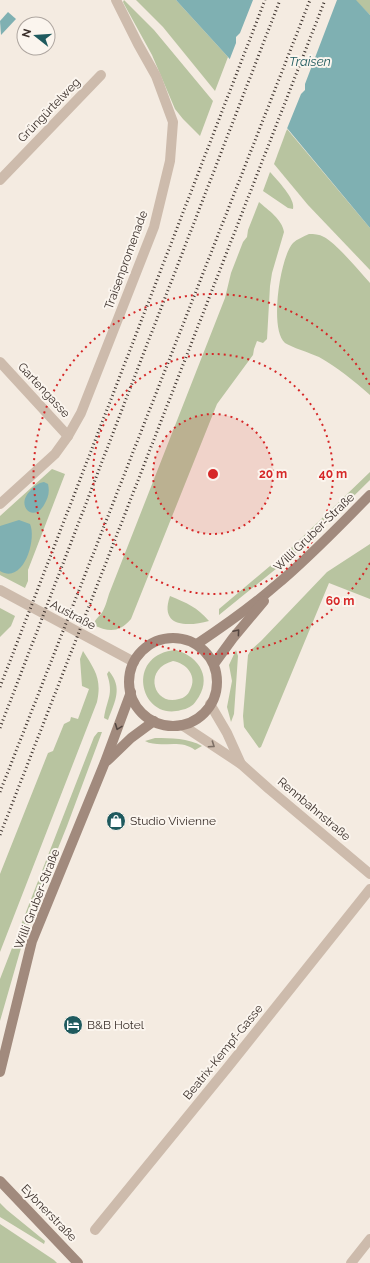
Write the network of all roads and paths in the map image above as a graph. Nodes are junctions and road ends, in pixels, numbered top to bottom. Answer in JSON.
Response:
{"nodes":[{"id":1,"x":116,"y":0,"type":"edge"},
{"id":2,"x":101,"y":75,"type":"dead end"},
{"id":3,"x":0,"y":180,"type":"edge"},
{"id":4,"x":0,"y":362,"type":"edge"},
{"id":5,"x":68,"y":436,"type":"junction"},
{"id":6,"x":370,"y":495,"type":"edge"},
{"id":7,"x":0,"y":504,"type":"edge"},
{"id":8,"x":275,"y":587,"type":"junction"},
{"id":9,"x":0,"y":590,"type":"edge"},
{"id":10,"x":197,"y":644,"type":"junction"},
{"id":11,"x":134,"y":662,"type":"junction"},
{"id":12,"x":214,"y":664,"type":"junction"},
{"id":13,"x":132,"y":692,"type":"junction"},
{"id":14,"x":210,"y":704,"type":"junction"},
{"id":15,"x":154,"y":721,"type":"junction"},
{"id":16,"x":182,"y":725,"type":"junction"},
{"id":17,"x":105,"y":762,"type":"junction"},
{"id":18,"x":241,"y":764,"type":"junction"},
{"id":19,"x":370,"y":874,"type":"edge"},
{"id":20,"x":370,"y":890,"type":"edge"},
{"id":21,"x":0,"y":1072,"type":"edge"},
{"id":22,"x":0,"y":1181,"type":"edge"},
{"id":23,"x":94,"y":1230,"type":"dead end"},
{"id":24,"x":370,"y":1239,"type":"edge"},
{"id":25,"x":78,"y":1263,"type":"edge"},
{"id":26,"x":351,"y":1263,"type":"edge"}],
"edges":[{"from":1,"to":5,"type":"street","name":"Traisenpromenade"},
{"from":2,"to":3,"type":"street","name":"Grüngürtelweg"},
{"from":4,"to":5,"type":"street","name":"Gartengasse"},
{"from":5,"to":7,"type":"street","name":"Traisenpromenade"},
{"from":6,"to":8,"type":"street","name":"Willi Gruber-Straße"},
{"from":8,"to":10,"type":"street","name":"Willi Gruber-Straße"},
{"from":12,"to":8,"type":"street","name":"Willi Gruber-Straße","one_way":true},
{"from":9,"to":11,"type":"street","name":"Austraße"},
{"from":10,"to":11,"type":"street"},
{"from":10,"to":12,"type":"street"},
{"from":11,"to":13,"type":"street"},
{"from":12,"to":14,"type":"street"},
{"from":13,"to":15,"type":"street"},
{"from":13,"to":17,"type":"street","name":"Willi Gruber-Straße","one_way":true},
{"from":14,"to":16,"type":"street"},
{"from":14,"to":18,"type":"street","name":"Rennbahnstraße"},
{"from":15,"to":16,"type":"street"},
{"from":15,"to":17,"type":"street","name":"Willi Gruber-Straße"},
{"from":16,"to":18,"type":"street","name":"Rennbahnstraße","one_way":true},
{"from":17,"to":21,"type":"street","name":"Willi Gruber-Straße"},
{"from":18,"to":19,"type":"street","name":"Rennbahnstraße"},
{"from":20,"to":23,"type":"street","name":"Beatrix-Kempf-Gasse"},
{"from":22,"to":25,"type":"street","name":"Eybnerstraße"},
{"from":24,"to":26,"type":"street"}]}
